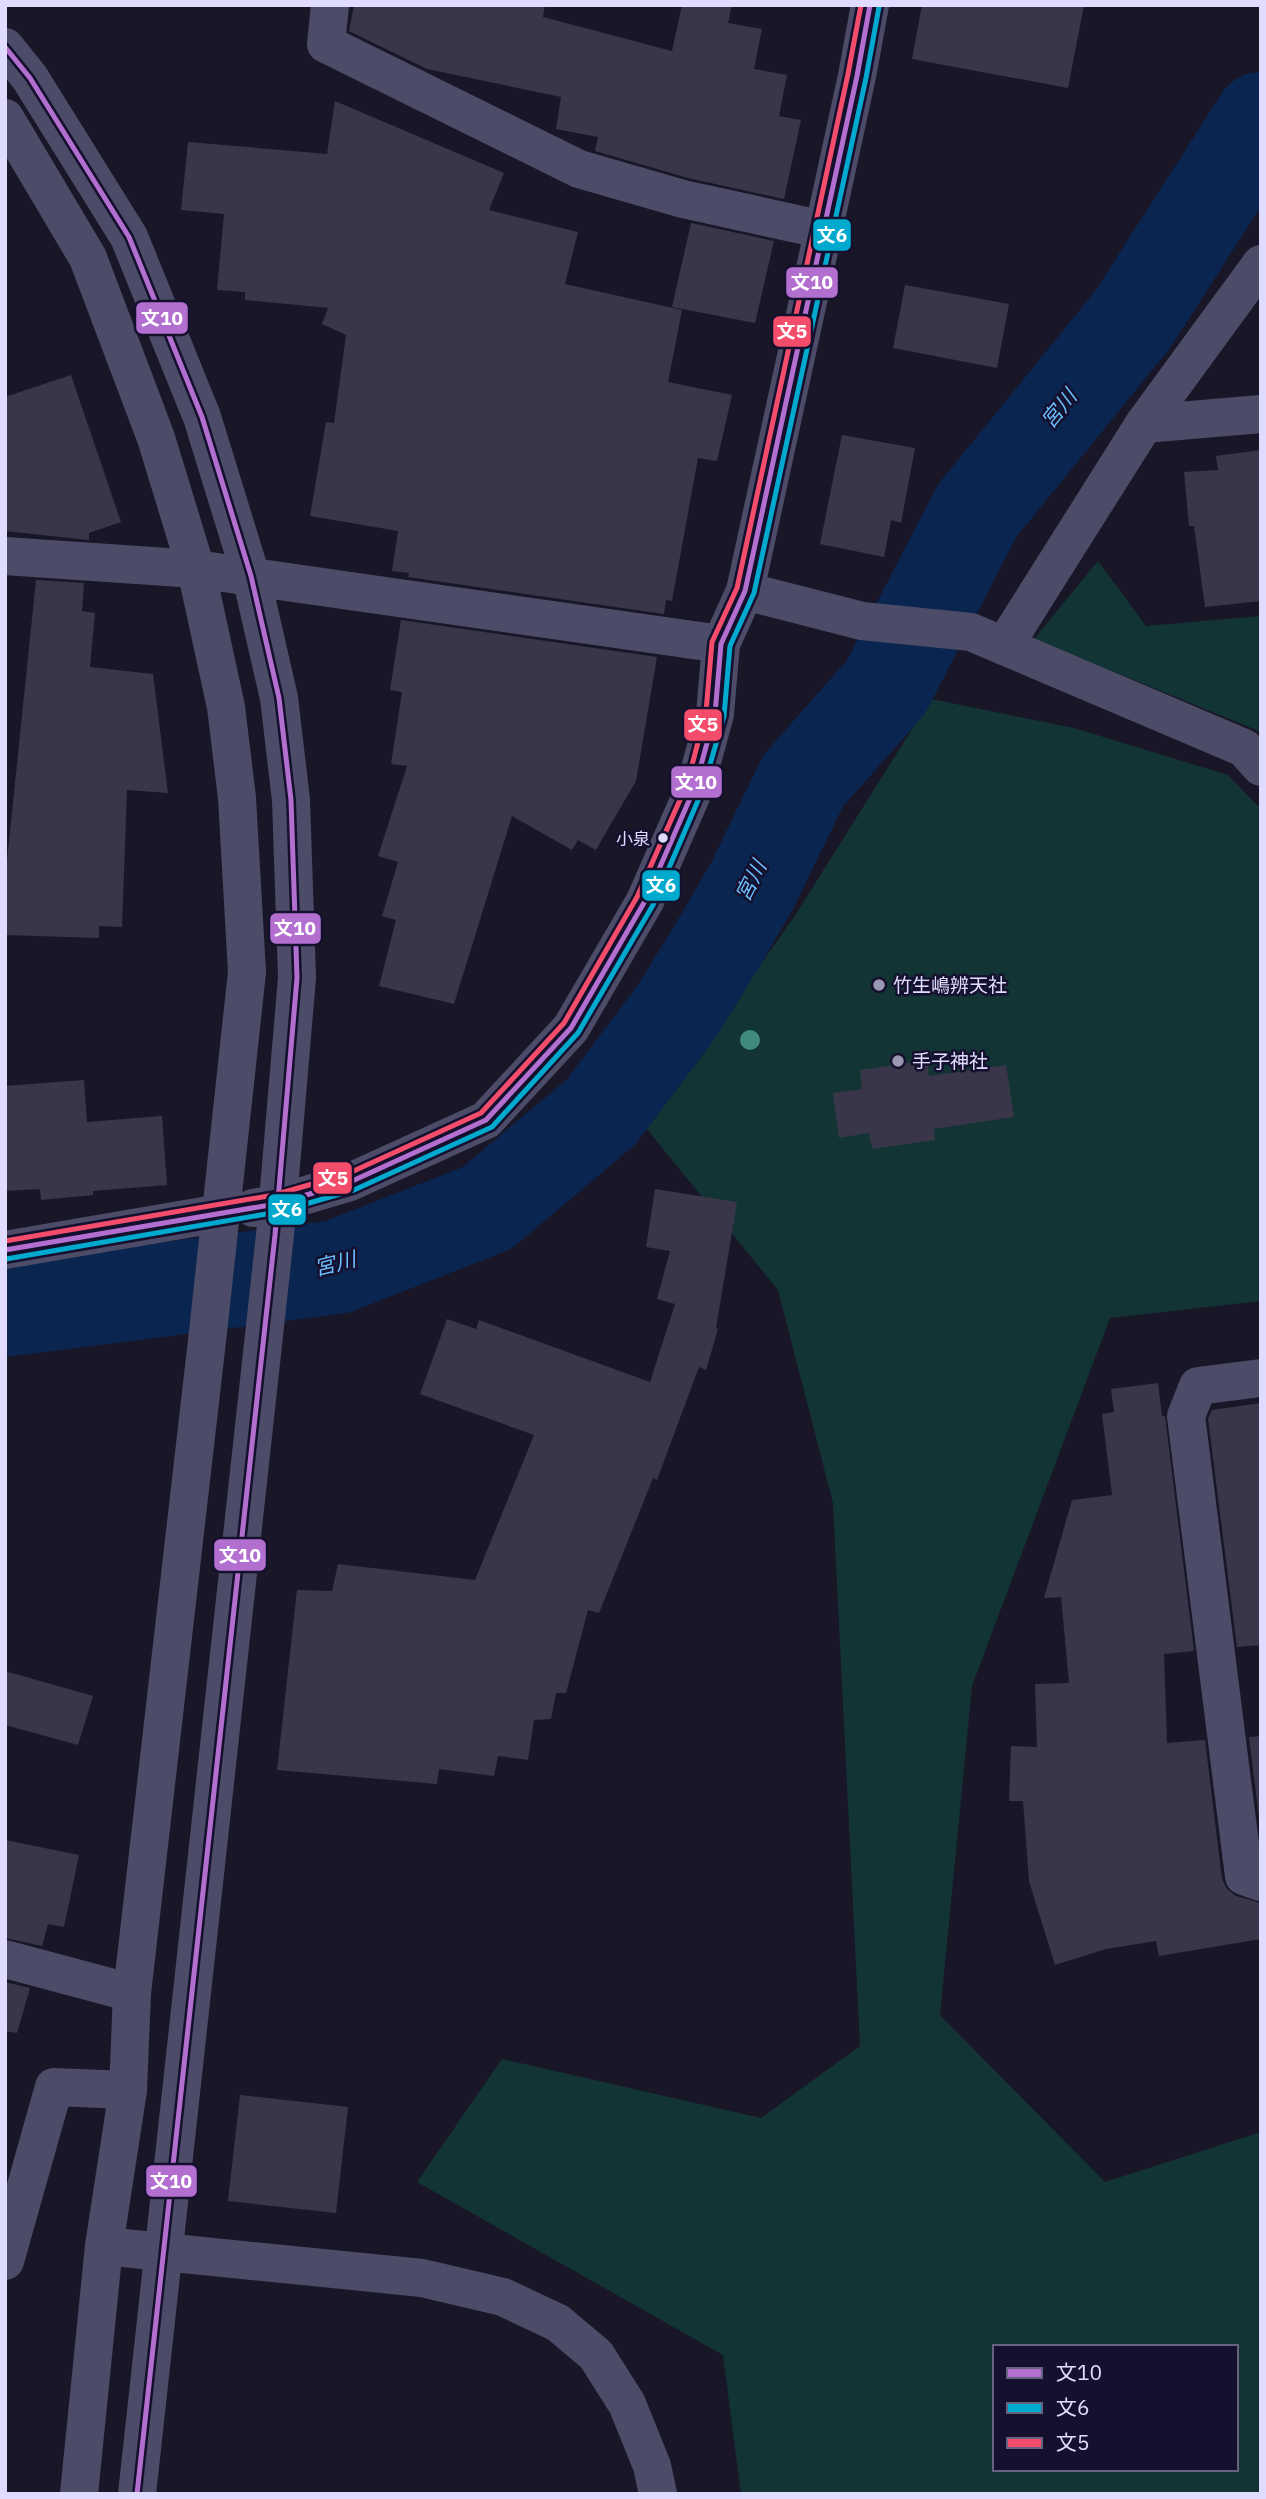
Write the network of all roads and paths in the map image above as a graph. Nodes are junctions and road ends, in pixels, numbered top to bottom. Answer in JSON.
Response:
{"nodes":[{"id":1,"x":330,"y":5,"type":"edge"},
{"id":2,"x":870,"y":5,"type":"edge"},
{"id":3,"x":5,"y":47,"type":"edge"},
{"id":4,"x":5,"y":118,"type":"edge"},
{"id":5,"x":824,"y":230,"type":"junction"},
{"id":6,"x":1261,"y":264,"type":"edge"},
{"id":7,"x":1261,"y":414,"type":"edge"},
{"id":8,"x":1144,"y":424,"type":"junction"},
{"id":9,"x":5,"y":556,"type":"edge"},
{"id":10,"x":196,"y":569,"type":"junction"},
{"id":11,"x":251,"y":576,"type":"junction"},
{"id":12,"x":745,"y":591,"type":"junction"},
{"id":13,"x":988,"y":639,"type":"junction"},
{"id":14,"x":721,"y":644,"type":"junction"},
{"id":15,"x":1261,"y":767,"type":"edge"},
{"id":16,"x":276,"y":1219,"type":"junction"},
{"id":17,"x":219,"y":1228,"type":"junction"},
{"id":18,"x":5,"y":1250,"type":"edge"},
{"id":19,"x":1261,"y":1378,"type":"edge"},
{"id":20,"x":1261,"y":1882,"type":"edge"},
{"id":21,"x":5,"y":1958,"type":"edge"},
{"id":22,"x":132,"y":1993,"type":"junction"},
{"id":23,"x":128,"y":2090,"type":"junction"},
{"id":24,"x":104,"y":2246,"type":"junction"},
{"id":25,"x":164,"y":2251,"type":"junction"},
{"id":26,"x":5,"y":2261,"type":"edge"},
{"id":27,"x":79,"y":2494,"type":"edge"},
{"id":28,"x":137,"y":2494,"type":"edge"},
{"id":29,"x":658,"y":2494,"type":"edge"}],
"edges":[{"from":1,"to":5,"type":"street"},
{"from":2,"to":5,"type":"street"},
{"from":3,"to":11,"type":"street"},
{"from":4,"to":10,"type":"street"},
{"from":5,"to":12,"type":"street"},
{"from":6,"to":8,"type":"street"},
{"from":7,"to":8,"type":"street"},
{"from":8,"to":13,"type":"street"},
{"from":9,"to":10,"type":"street"},
{"from":10,"to":11,"type":"street"},
{"from":10,"to":17,"type":"street"},
{"from":11,"to":14,"type":"street"},
{"from":11,"to":16,"type":"street"},
{"from":12,"to":13,"type":"street"},
{"from":12,"to":14,"type":"street"},
{"from":13,"to":15,"type":"street"},
{"from":14,"to":16,"type":"street"},
{"from":16,"to":17,"type":"street"},
{"from":16,"to":25,"type":"street"},
{"from":17,"to":18,"type":"street"},
{"from":17,"to":22,"type":"street"},
{"from":19,"to":20,"type":"street"},
{"from":21,"to":22,"type":"street"},
{"from":22,"to":23,"type":"street"},
{"from":23,"to":24,"type":"street"},
{"from":23,"to":26,"type":"street"},
{"from":24,"to":25,"type":"street"},
{"from":24,"to":27,"type":"street"},
{"from":25,"to":28,"type":"street"},
{"from":25,"to":29,"type":"street"}]}
